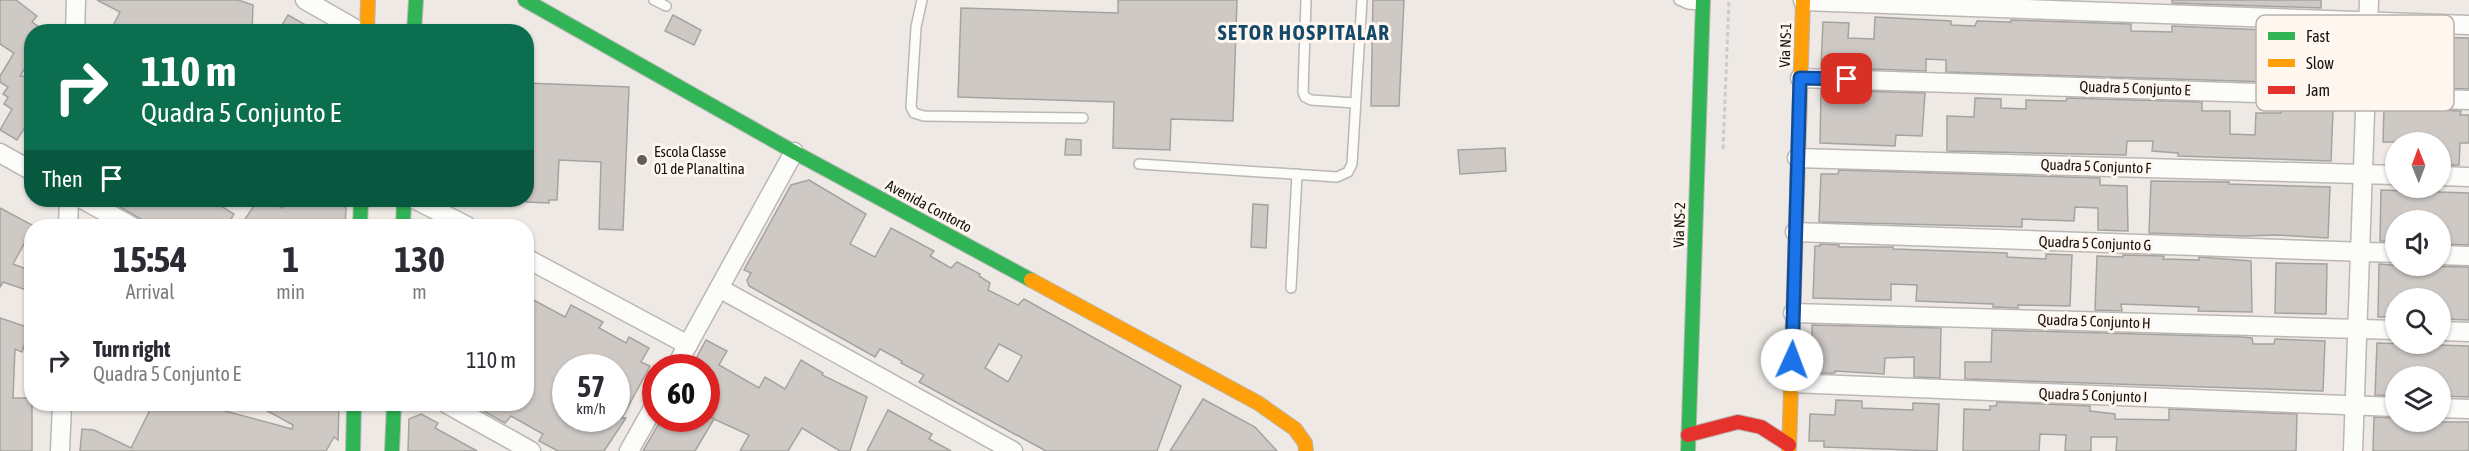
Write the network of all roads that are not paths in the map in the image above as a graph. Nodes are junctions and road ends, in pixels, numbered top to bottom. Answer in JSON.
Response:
{"nodes":[{"id":1,"x":76,"y":0,"type":"edge"},
{"id":2,"x":305,"y":0,"type":"edge"},
{"id":3,"x":369,"y":0,"type":"edge"},
{"id":4,"x":416,"y":0,"type":"edge"},
{"id":5,"x":525,"y":0,"type":"edge"},
{"id":6,"x":654,"y":0,"type":"edge"},
{"id":7,"x":922,"y":0,"type":"edge"},
{"id":8,"x":1306,"y":0,"type":"edge"},
{"id":9,"x":1362,"y":0,"type":"edge"},
{"id":10,"x":1679,"y":0,"type":"edge"},
{"id":11,"x":2369,"y":0,"type":"edge"},
{"id":12,"x":1803,"y":1,"type":"edge"},
{"id":13,"x":1703,"y":2,"type":"edge"},
{"id":14,"x":666,"y":6,"type":"dead end"},
{"id":15,"x":2368,"y":15,"type":"edge"},
{"id":16,"x":2256,"y":18,"type":"edge"},
{"id":17,"x":75,"y":24,"type":"edge"},
{"id":18,"x":347,"y":24,"type":"edge"},
{"id":19,"x":368,"y":24,"type":"edge"},
{"id":20,"x":414,"y":24,"type":"edge"},
{"id":21,"x":2454,"y":25,"type":"edge"},
{"id":22,"x":2469,"y":25,"type":"edge"},
{"id":23,"x":1800,"y":78,"type":"junction"},
{"id":24,"x":2256,"y":93,"type":"edge"},
{"id":25,"x":2454,"y":99,"type":"edge"},
{"id":26,"x":2469,"y":100,"type":"edge"},
{"id":27,"x":1355,"y":103,"type":"junction"},
{"id":28,"x":2364,"y":111,"type":"edge"},
{"id":29,"x":1083,"y":118,"type":"dead end"},
{"id":30,"x":794,"y":152,"type":"junction"},
{"id":31,"x":0,"y":153,"type":"edge"},
{"id":32,"x":1797,"y":158,"type":"junction"},
{"id":33,"x":1140,"y":164,"type":"dead end"},
{"id":34,"x":24,"y":166,"type":"edge"},
{"id":35,"x":1297,"y":174,"type":"junction"},
{"id":36,"x":2362,"y":174,"type":"junction"},
{"id":37,"x":2385,"y":175,"type":"edge"},
{"id":38,"x":2451,"y":176,"type":"edge"},
{"id":39,"x":2469,"y":177,"type":"edge"},
{"id":40,"x":97,"y":207,"type":"edge"},
{"id":41,"x":407,"y":210,"type":"edge"},
{"id":42,"x":118,"y":219,"type":"edge"},
{"id":43,"x":441,"y":219,"type":"edge"},
{"id":44,"x":1795,"y":232,"type":"junction"},
{"id":45,"x":2358,"y":252,"type":"junction"},
{"id":46,"x":2385,"y":253,"type":"edge"},
{"id":47,"x":2451,"y":255,"type":"edge"},
{"id":48,"x":2469,"y":256,"type":"edge"},
{"id":49,"x":534,"y":262,"type":"edge"},
{"id":50,"x":719,"y":288,"type":"junction"},
{"id":51,"x":1291,"y":288,"type":"dead end"},
{"id":52,"x":1793,"y":313,"type":"junction"},
{"id":53,"x":2356,"y":328,"type":"junction"},
{"id":54,"x":2385,"y":329,"type":"edge"},
{"id":55,"x":2451,"y":331,"type":"edge"},
{"id":56,"x":2469,"y":332,"type":"edge"},
{"id":57,"x":688,"y":345,"type":"junction"},
{"id":58,"x":683,"y":354,"type":"edge"},
{"id":59,"x":1791,"y":383,"type":"junction"},
{"id":60,"x":2354,"y":406,"type":"junction"},
{"id":61,"x":2385,"y":407,"type":"edge"},
{"id":62,"x":2451,"y":409,"type":"edge"},
{"id":63,"x":2469,"y":410,"type":"edge"},
{"id":64,"x":62,"y":411,"type":"edge"},
{"id":65,"x":354,"y":411,"type":"edge"},
{"id":66,"x":394,"y":411,"type":"edge"},
{"id":67,"x":460,"y":411,"type":"edge"},
{"id":68,"x":642,"y":428,"type":"edge"},
{"id":69,"x":1688,"y":435,"type":"junction"},
{"id":70,"x":1789,"y":448,"type":"edge"},
{"id":71,"x":60,"y":451,"type":"edge"},
{"id":72,"x":353,"y":451,"type":"edge"},
{"id":73,"x":392,"y":451,"type":"edge"},
{"id":74,"x":531,"y":451,"type":"edge"},
{"id":75,"x":629,"y":451,"type":"edge"},
{"id":76,"x":1013,"y":451,"type":"edge"},
{"id":77,"x":1306,"y":451,"type":"edge"},
{"id":78,"x":1688,"y":451,"type":"edge"},
{"id":79,"x":2353,"y":451,"type":"edge"}],
"edges":[{"from":1,"to":17,"type":"street"},
{"from":2,"to":18,"type":"street"},
{"from":3,"to":19,"type":"street"},
{"from":4,"to":20,"type":"street"},
{"from":5,"to":30,"type":"street","name":"Avenida Contorto"},
{"from":6,"to":14,"type":"lane"},
{"from":7,"to":29,"type":"lane"},
{"from":8,"to":27,"type":"lane"},
{"from":9,"to":27,"type":"lane"},
{"from":10,"to":13,"type":"lane"},
{"from":11,"to":15,"type":"street"},
{"from":12,"to":16,"type":"street"},
{"from":12,"to":23,"type":"street","name":"Via NS-1"},
{"from":13,"to":69,"type":"street","name":"Via NS-2"},
{"from":21,"to":22,"type":"street"},
{"from":23,"to":24,"type":"street","name":"Quadra 5 Conjunto E"},
{"from":23,"to":32,"type":"street","name":"Via NS-1"},
{"from":25,"to":26,"type":"street","name":"Quadra 5 Conjunto E"},
{"from":27,"to":35,"type":"lane"},
{"from":28,"to":36,"type":"street"},
{"from":30,"to":50,"type":"street"},
{"from":30,"to":77,"type":"street","name":"Avenida Contorto"},
{"from":31,"to":34,"type":"street"},
{"from":32,"to":36,"type":"street","name":"Quadra 5 Conjunto F"},
{"from":32,"to":44,"type":"street","name":"Via NS-1"},
{"from":33,"to":35,"type":"lane"},
{"from":35,"to":51,"type":"lane"},
{"from":36,"to":37,"type":"street","name":"Quadra 5 Conjunto F"},
{"from":36,"to":45,"type":"street"},
{"from":38,"to":39,"type":"street"},
{"from":40,"to":42,"type":"street"},
{"from":41,"to":43,"type":"street"},
{"from":44,"to":45,"type":"street","name":"Quadra 5 Conjunto G"},
{"from":44,"to":52,"type":"street","name":"Via NS-1"},
{"from":45,"to":46,"type":"street","name":"Quadra 5 Conjunto G"},
{"from":45,"to":53,"type":"street"},
{"from":47,"to":48,"type":"street"},
{"from":49,"to":57,"type":"street"},
{"from":50,"to":57,"type":"street"},
{"from":50,"to":76,"type":"street"},
{"from":52,"to":53,"type":"street","name":"Quadra 5 Conjunto H"},
{"from":52,"to":59,"type":"street","name":"Via NS-1"},
{"from":53,"to":54,"type":"street","name":"Quadra 5 Conjunto H"},
{"from":53,"to":60,"type":"street"},
{"from":55,"to":56,"type":"street"},
{"from":57,"to":58,"type":"street"},
{"from":59,"to":60,"type":"street","name":"Quadra 5 Conjunto I"},
{"from":59,"to":70,"type":"street","name":"Via NS-1"},
{"from":60,"to":61,"type":"street","name":"Quadra 5 Conjunto I"},
{"from":60,"to":79,"type":"street"},
{"from":62,"to":63,"type":"street"},
{"from":64,"to":71,"type":"street"},
{"from":65,"to":72,"type":"street"},
{"from":66,"to":73,"type":"street"},
{"from":67,"to":74,"type":"street"},
{"from":68,"to":75,"type":"street"},
{"from":69,"to":70,"type":"street"},
{"from":69,"to":78,"type":"street","name":"Via NS-2"}]}
